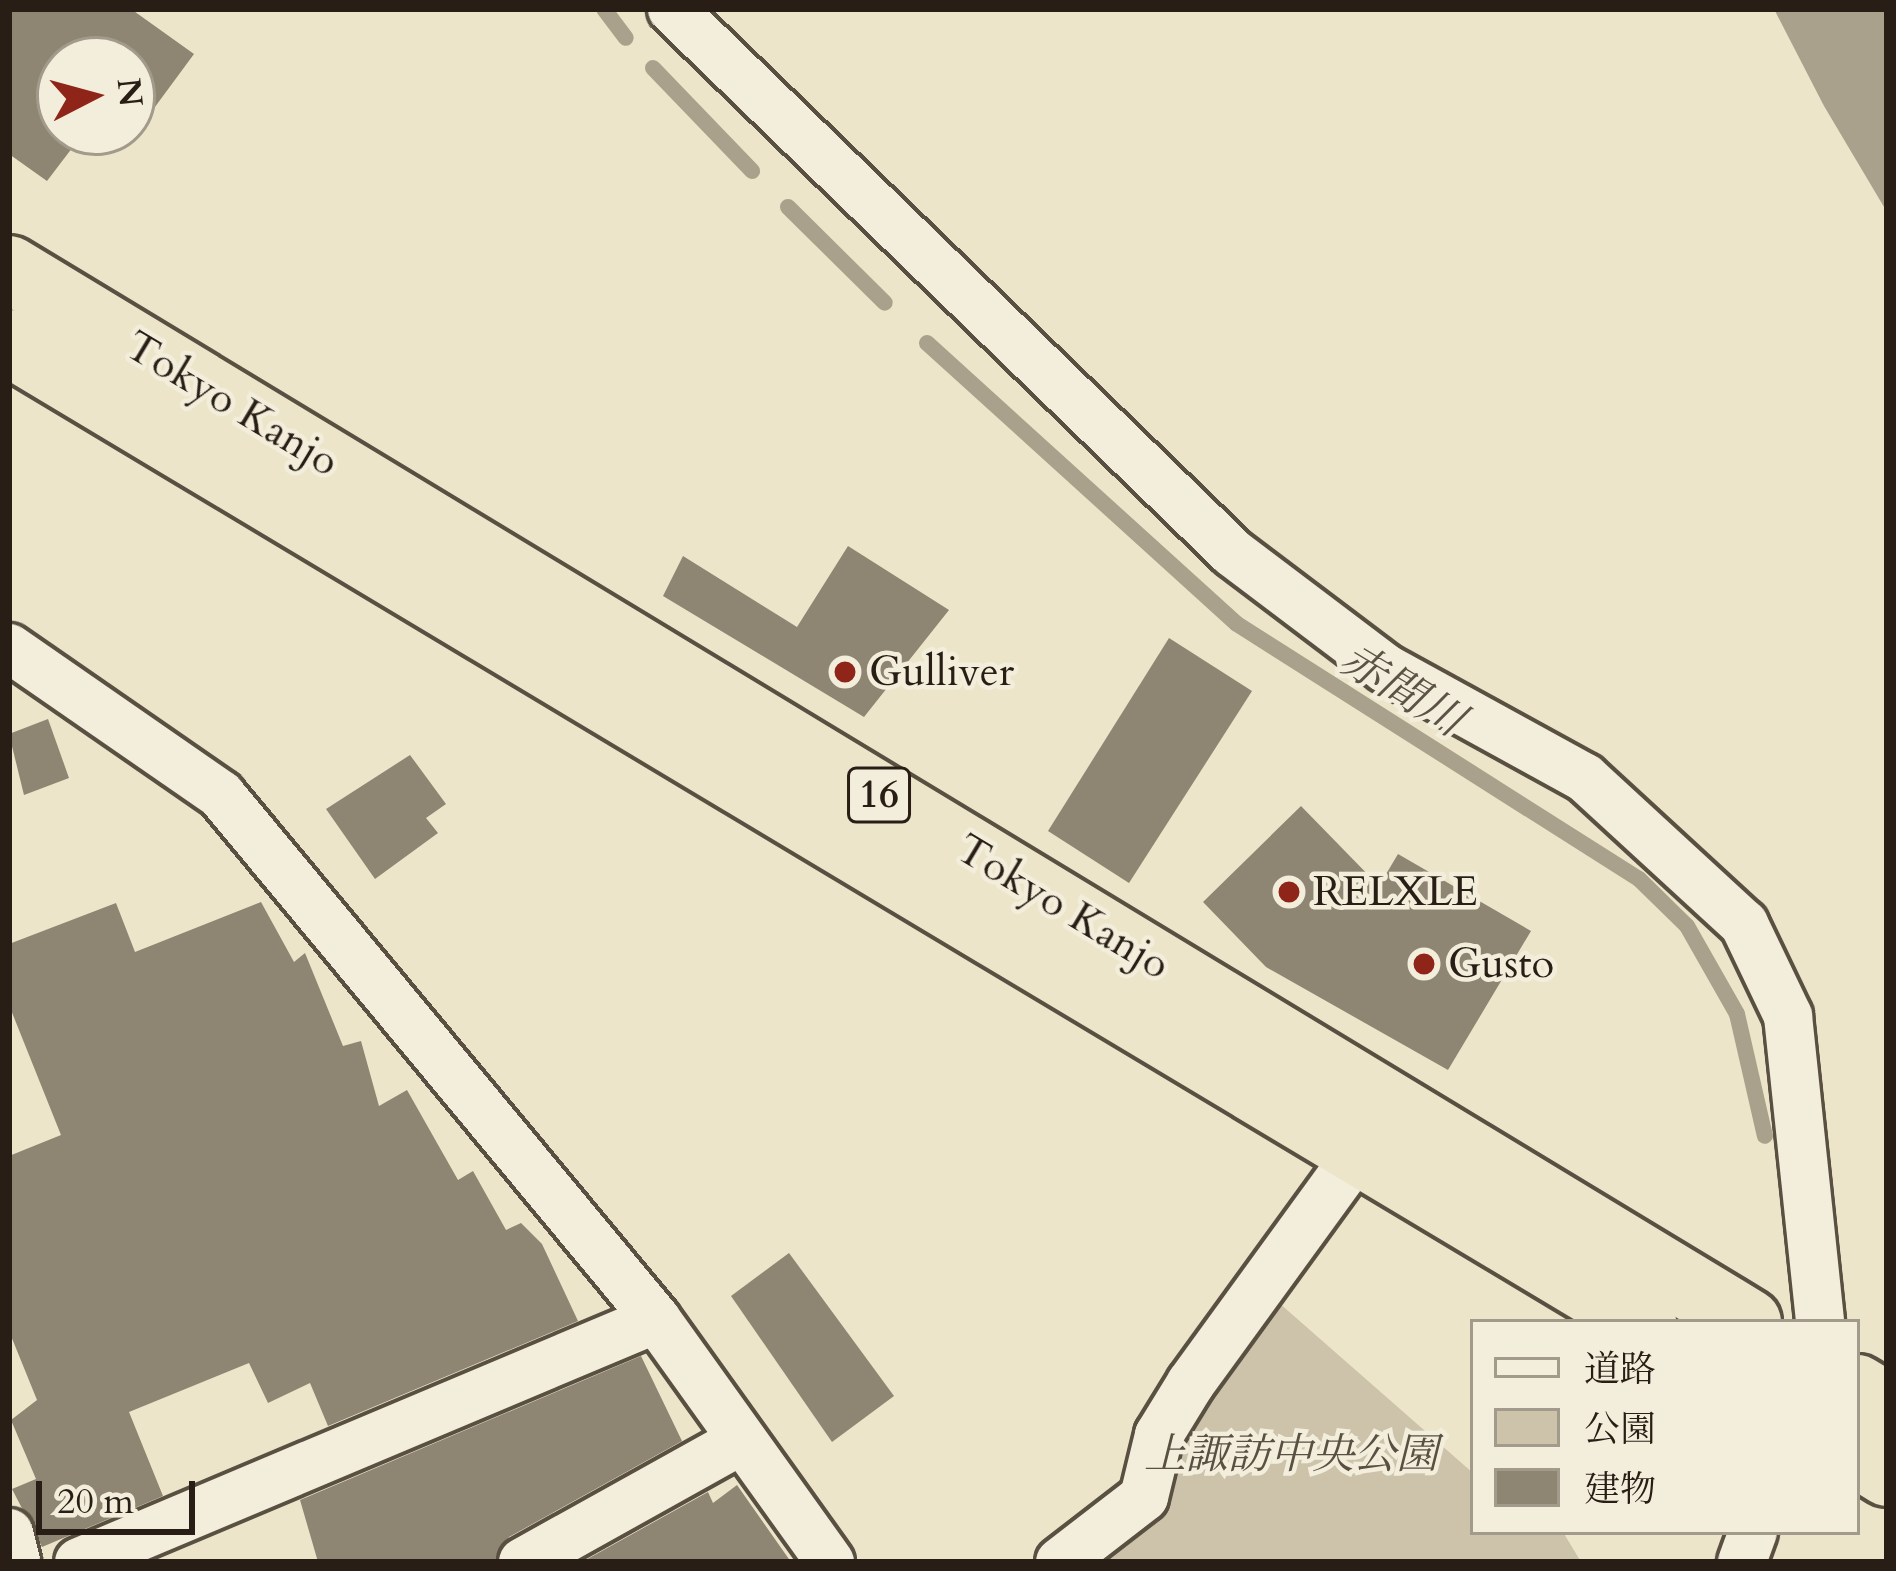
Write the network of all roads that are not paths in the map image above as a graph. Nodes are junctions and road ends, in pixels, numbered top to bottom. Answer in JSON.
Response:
{"nodes":[{"id":1,"x":672,"y":9,"type":"edge"},
{"id":2,"x":9,"y":269,"type":"edge"},
{"id":3,"x":9,"y":343,"type":"edge"},
{"id":4,"x":9,"y":648,"type":"edge"},
{"id":5,"x":1362,"y":1148,"type":"junction"},
{"id":6,"x":656,"y":1319,"type":"junction"},
{"id":7,"x":1638,"y":1319,"type":"edge"},
{"id":8,"x":1743,"y":1319,"type":"edge"},
{"id":9,"x":1820,"y":1319,"type":"edge"},
{"id":10,"x":1860,"y":1390,"type":"edge"},
{"id":11,"x":1887,"y":1406,"type":"edge"},
{"id":12,"x":740,"y":1441,"type":"junction"},
{"id":13,"x":1860,"y":1456,"type":"edge"},
{"id":14,"x":1887,"y":1473,"type":"edge"},
{"id":15,"x":9,"y":1533,"type":"edge"},
{"id":16,"x":16,"y":1562,"type":"edge"},
{"id":17,"x":79,"y":1562,"type":"edge"},
{"id":18,"x":524,"y":1562,"type":"edge"},
{"id":19,"x":830,"y":1562,"type":"edge"},
{"id":20,"x":1060,"y":1562,"type":"edge"}],
"edges":[{"from":1,"to":9,"type":"street"},
{"from":2,"to":8,"type":"highway","name":"Tokyo Kanjo","number":"16"},
{"from":3,"to":5,"type":"highway","name":"Tokyo Kanjo","number":"16"},
{"from":4,"to":6,"type":"street"},
{"from":5,"to":7,"type":"highway","name":"Tokyo Kanjo","number":"16"},
{"from":5,"to":20,"type":"street"},
{"from":6,"to":12,"type":"street"},
{"from":6,"to":17,"type":"street"},
{"from":10,"to":11,"type":"highway"},
{"from":12,"to":18,"type":"street"},
{"from":12,"to":19,"type":"street"},
{"from":13,"to":14,"type":"highway"},
{"from":15,"to":16,"type":"street"}]}
